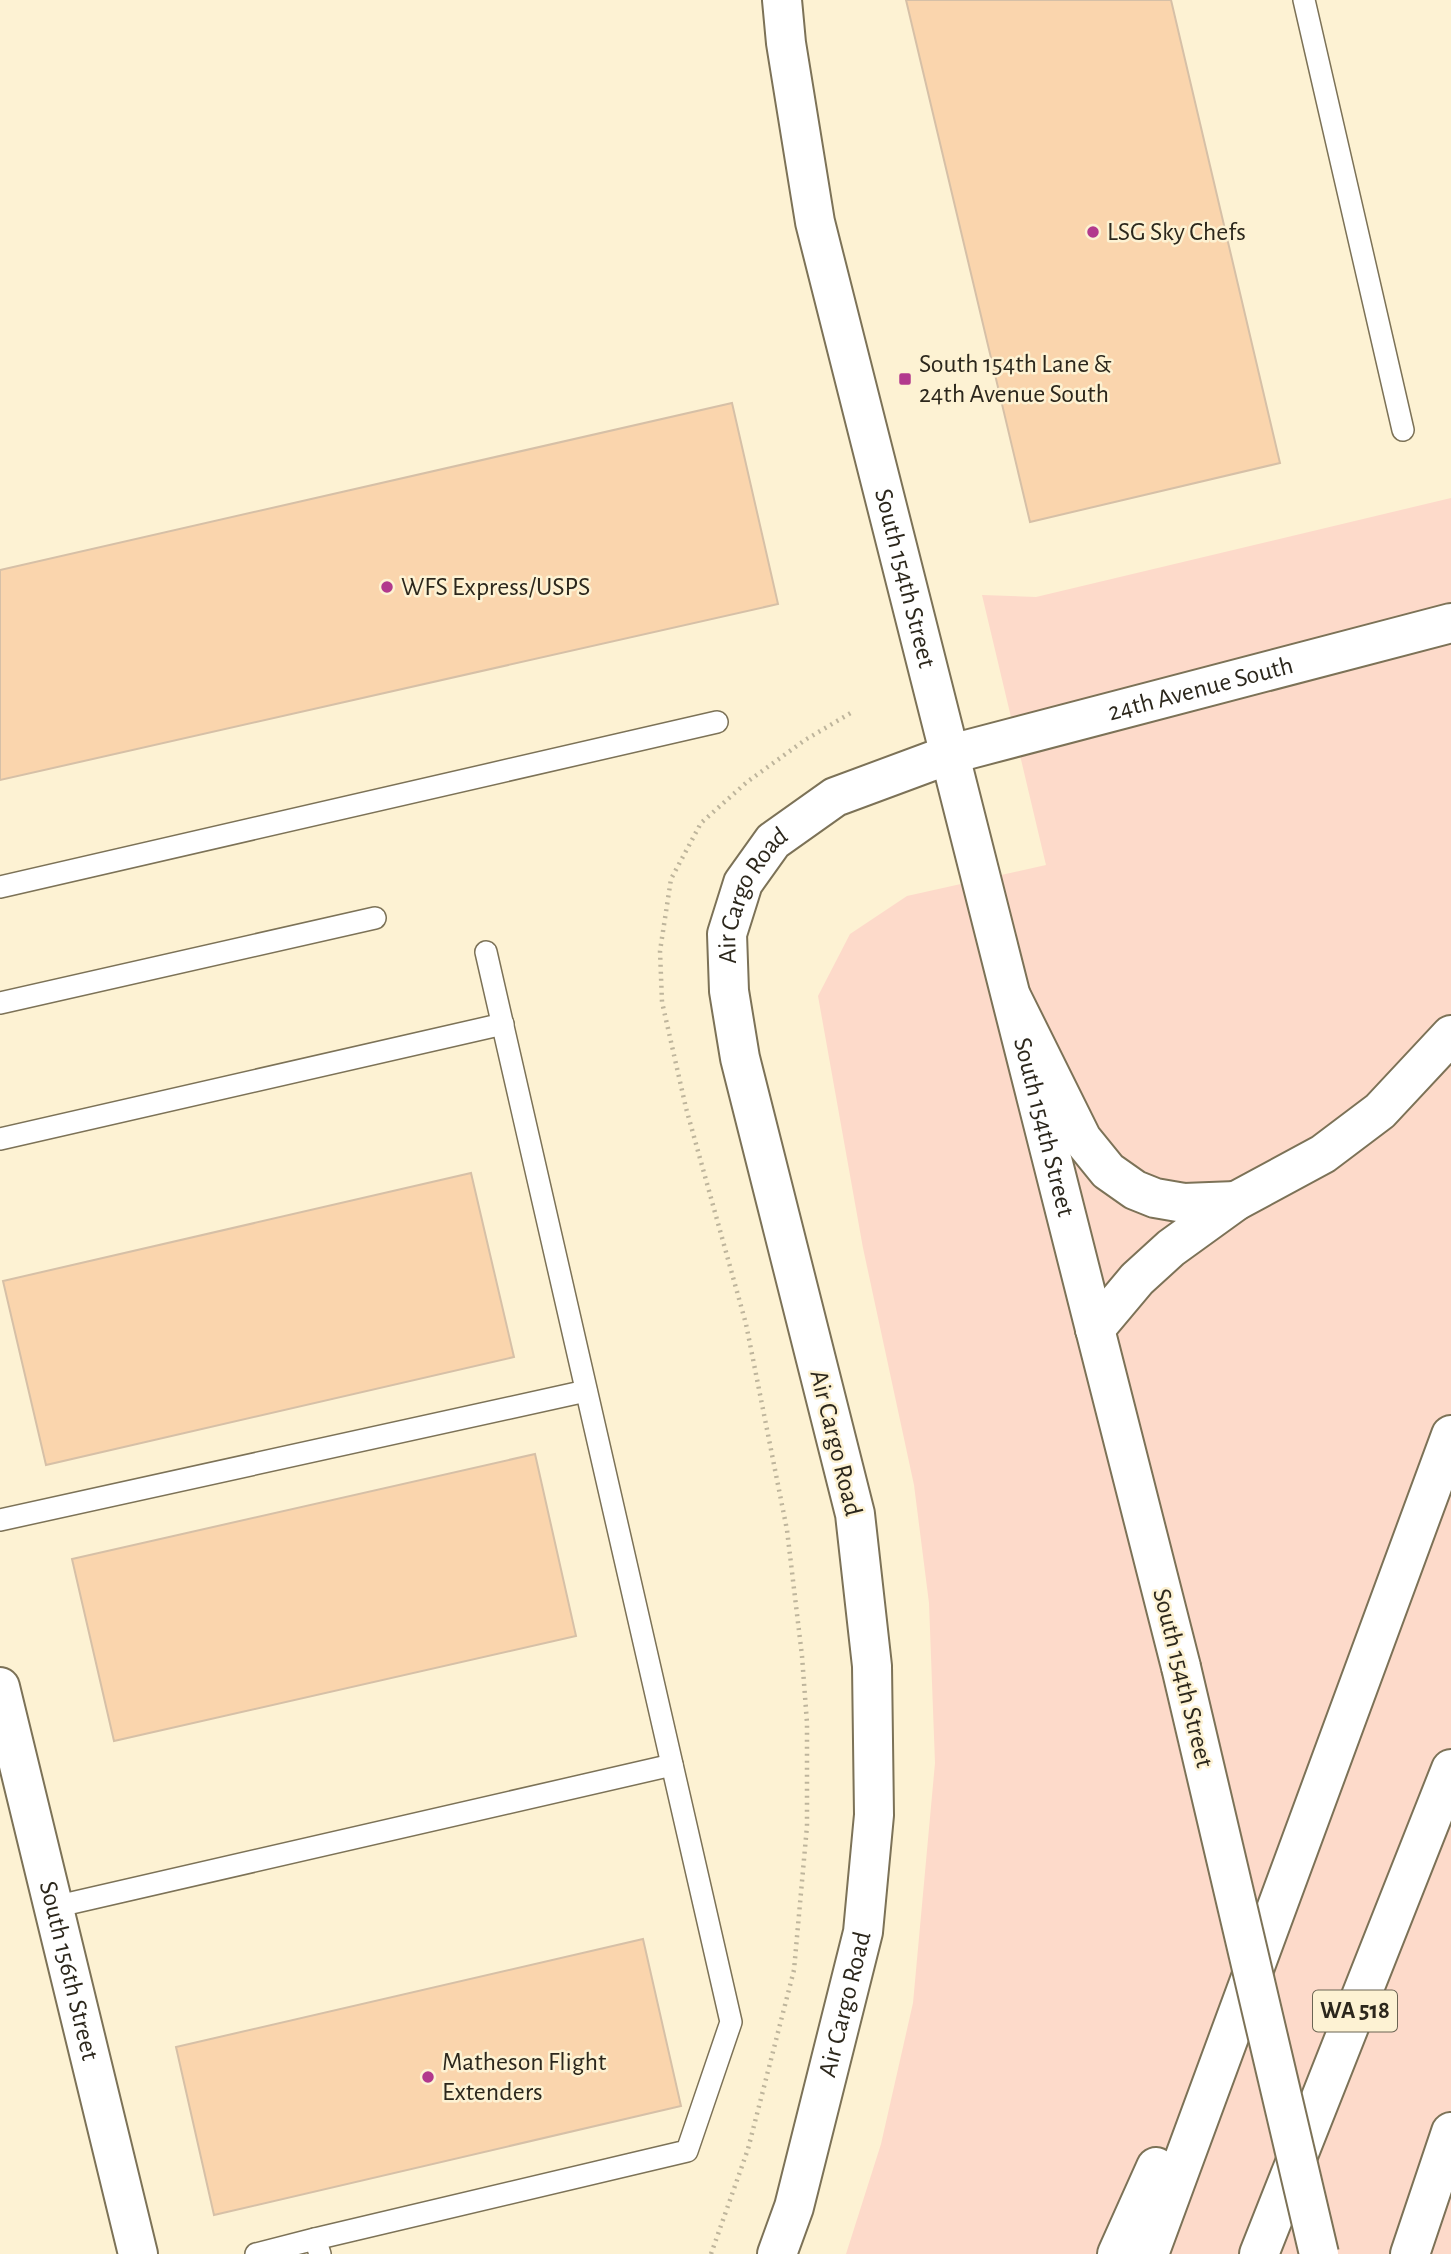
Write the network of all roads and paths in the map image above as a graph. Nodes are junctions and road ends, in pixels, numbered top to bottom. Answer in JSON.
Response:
{"nodes":[{"id":1,"x":782,"y":0,"type":"edge"},
{"id":2,"x":1304,"y":0,"type":"edge"},
{"id":3,"x":1403,"y":430,"type":"dead end"},
{"id":4,"x":1451,"y":622,"type":"edge"},
{"id":5,"x":854,"y":711,"type":"dead end"},
{"id":6,"x":716,"y":722,"type":"dead end"},
{"id":7,"x":951,"y":754,"type":"junction"},
{"id":8,"x":0,"y":887,"type":"edge"},
{"id":9,"x":375,"y":918,"type":"dead end"},
{"id":10,"x":486,"y":952,"type":"dead end"},
{"id":11,"x":1013,"y":998,"type":"junction"},
{"id":12,"x":0,"y":1003,"type":"edge"},
{"id":13,"x":503,"y":1024,"type":"junction"},
{"id":14,"x":1451,"y":1035,"type":"edge"},
{"id":15,"x":0,"y":1139,"type":"edge"},
{"id":16,"x":1236,"y":1201,"type":"junction"},
{"id":17,"x":1095,"y":1329,"type":"junction"},
{"id":18,"x":586,"y":1391,"type":"junction"},
{"id":19,"x":1451,"y":1435,"type":"edge"},
{"id":20,"x":0,"y":1520,"type":"edge"},
{"id":21,"x":0,"y":1687,"type":"edge"},
{"id":22,"x":672,"y":1765,"type":"junction"},
{"id":23,"x":1451,"y":1769,"type":"edge"},
{"id":24,"x":1289,"y":1871,"type":"junction"},
{"id":25,"x":54,"y":1907,"type":"junction"},
{"id":26,"x":1451,"y":2132,"type":"edge"},
{"id":27,"x":317,"y":2246,"type":"edge"},
{"id":28,"x":138,"y":2254,"type":"edge"},
{"id":29,"x":256,"y":2254,"type":"edge"},
{"id":30,"x":711,"y":2254,"type":"edge"},
{"id":31,"x":777,"y":2254,"type":"edge"},
{"id":32,"x":1117,"y":2254,"type":"edge"},
{"id":33,"x":1149,"y":2254,"type":"edge"},
{"id":34,"x":1259,"y":2254,"type":"edge"},
{"id":35,"x":1320,"y":2254,"type":"edge"},
{"id":36,"x":1410,"y":2254,"type":"edge"}],
"edges":[{"from":1,"to":7,"type":"main road","name":"South 154th Street"},
{"from":2,"to":3,"type":"lane"},
{"from":4,"to":7,"type":"main road","name":"24th Avenue South"},
{"from":5,"to":30,"type":"path"},
{"from":6,"to":8,"type":"lane"},
{"from":7,"to":11,"type":"main road","name":"South 154th Street"},
{"from":7,"to":31,"type":"main road","name":"Air Cargo Road"},
{"from":9,"to":12,"type":"lane"},
{"from":10,"to":13,"type":"lane"},
{"from":11,"to":16,"type":"main road"},
{"from":11,"to":17,"type":"main road","name":"South 154th Street"},
{"from":13,"to":15,"type":"lane"},
{"from":13,"to":18,"type":"lane"},
{"from":14,"to":16,"type":"main road"},
{"from":16,"to":17,"type":"main road"},
{"from":17,"to":35,"type":"main road","name":"South 154th Street","bridge":true},
{"from":18,"to":20,"type":"lane"},
{"from":18,"to":22,"type":"lane"},
{"from":19,"to":24,"type":"main road"},
{"from":21,"to":25,"type":"main road","name":"South 156th Street"},
{"from":22,"to":25,"type":"lane"},
{"from":22,"to":27,"type":"lane"},
{"from":23,"to":34,"type":"main road","number":"WA 518"},
{"from":24,"to":32,"type":"main road"},
{"from":24,"to":33,"type":"main road"},
{"from":25,"to":28,"type":"main road","name":"South 156th Street"},
{"from":26,"to":36,"type":"main road"},
{"from":27,"to":29,"type":"lane"}]}
